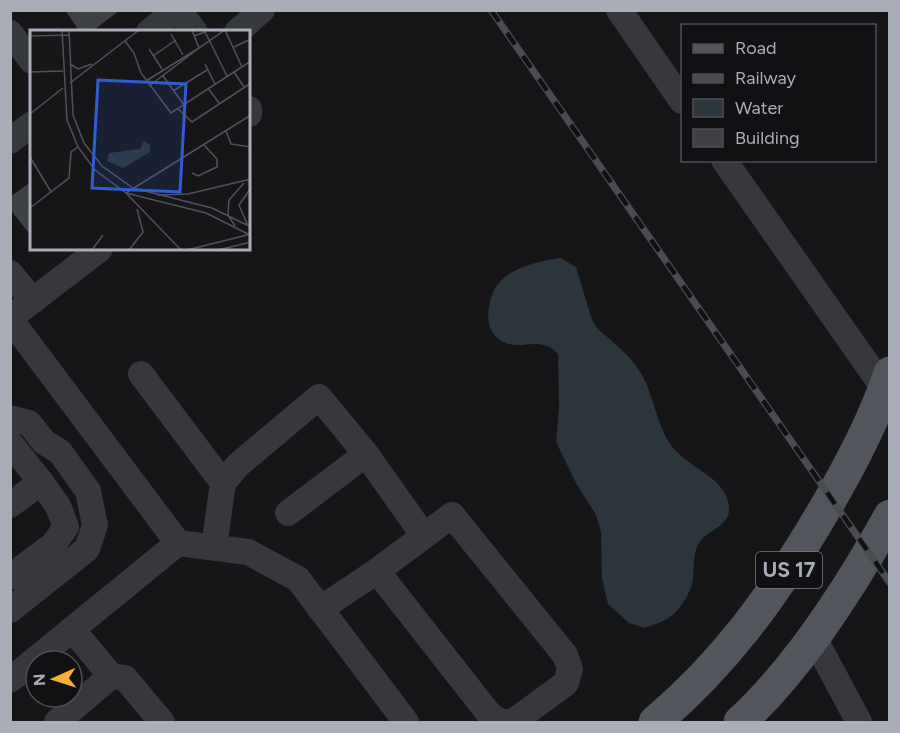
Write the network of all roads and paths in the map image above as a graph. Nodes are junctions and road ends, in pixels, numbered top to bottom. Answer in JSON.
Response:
{"nodes":[{"id":1,"x":177,"y":10,"type":"edge"},
{"id":2,"x":262,"y":10,"type":"edge"},
{"id":3,"x":619,"y":10,"type":"edge"},
{"id":4,"x":152,"y":30,"type":"edge"},
{"id":5,"x":193,"y":30,"type":"edge"},
{"id":6,"x":239,"y":30,"type":"edge"},
{"id":7,"x":10,"y":33,"type":"edge"},
{"id":8,"x":30,"y":58,"type":"edge"},
{"id":9,"x":681,"y":100,"type":"edge"},
{"id":10,"x":30,"y":126,"type":"edge"},
{"id":11,"x":10,"y":141,"type":"edge"},
{"id":12,"x":725,"y":162,"type":"edge"},
{"id":13,"x":99,"y":250,"type":"edge"},
{"id":14,"x":10,"y":273,"type":"edge"},
{"id":15,"x":33,"y":301,"type":"junction"},
{"id":16,"x":10,"y":318,"type":"edge"},
{"id":17,"x":141,"y":374,"type":"dead end"},
{"id":18,"x":888,"y":387,"type":"edge"},
{"id":19,"x":10,"y":418,"type":"edge"},
{"id":20,"x":10,"y":443,"type":"edge"},
{"id":21,"x":366,"y":454,"type":"junction"},
{"id":22,"x":41,"y":482,"type":"junction"},
{"id":23,"x":223,"y":483,"type":"junction"},
{"id":24,"x":10,"y":505,"type":"edge"},
{"id":25,"x":288,"y":513,"type":"dead end"},
{"id":26,"x":890,"y":516,"type":"edge"},
{"id":27,"x":424,"y":536,"type":"junction"},
{"id":28,"x":178,"y":543,"type":"junction"},
{"id":29,"x":214,"y":547,"type":"junction"},
{"id":30,"x":377,"y":572,"type":"junction"},
{"id":31,"x":10,"y":578,"type":"edge"},
{"id":32,"x":320,"y":609,"type":"junction"},
{"id":33,"x":10,"y":610,"type":"edge"},
{"id":34,"x":72,"y":629,"type":"junction"},
{"id":35,"x":813,"y":636,"type":"junction"},
{"id":36,"x":111,"y":676,"type":"junction"},
{"id":37,"x":10,"y":680,"type":"edge"},
{"id":38,"x":741,"y":722,"type":"edge"},
{"id":39,"x":57,"y":723,"type":"edge"},
{"id":40,"x":162,"y":723,"type":"edge"},
{"id":41,"x":406,"y":723,"type":"edge"},
{"id":42,"x":655,"y":723,"type":"edge"},
{"id":43,"x":859,"y":723,"type":"edge"}],
"edges":[{"from":1,"to":4,"type":"street"},
{"from":1,"to":5,"type":"street"},
{"from":2,"to":6,"type":"street"},
{"from":3,"to":9,"type":"street"},
{"from":7,"to":8,"type":"street"},
{"from":10,"to":11,"type":"street"},
{"from":12,"to":18,"type":"street"},
{"from":13,"to":15,"type":"street"},
{"from":14,"to":15,"type":"street"},
{"from":15,"to":16,"type":"street"},
{"from":16,"to":28,"type":"street"},
{"from":17,"to":23,"type":"street"},
{"from":18,"to":42,"type":"main road","number":"US 17"},
{"from":19,"to":33,"type":"street"},
{"from":20,"to":22,"type":"street"},
{"from":21,"to":23,"type":"street"},
{"from":21,"to":25,"type":"street"},
{"from":21,"to":27,"type":"street"},
{"from":22,"to":24,"type":"street"},
{"from":22,"to":31,"type":"street"},
{"from":23,"to":29,"type":"street"},
{"from":26,"to":35,"type":"main road","number":"US 17"},
{"from":27,"to":30,"type":"street"},
{"from":27,"to":30,"type":"street"},
{"from":28,"to":29,"type":"street"},
{"from":28,"to":34,"type":"street"},
{"from":29,"to":32,"type":"street"},
{"from":30,"to":32,"type":"street"},
{"from":32,"to":41,"type":"street"},
{"from":34,"to":36,"type":"street"},
{"from":34,"to":37,"type":"street"},
{"from":35,"to":38,"type":"main road","number":"US 17"},
{"from":35,"to":43,"type":"street"},
{"from":36,"to":39,"type":"street"},
{"from":36,"to":40,"type":"street"}]}
